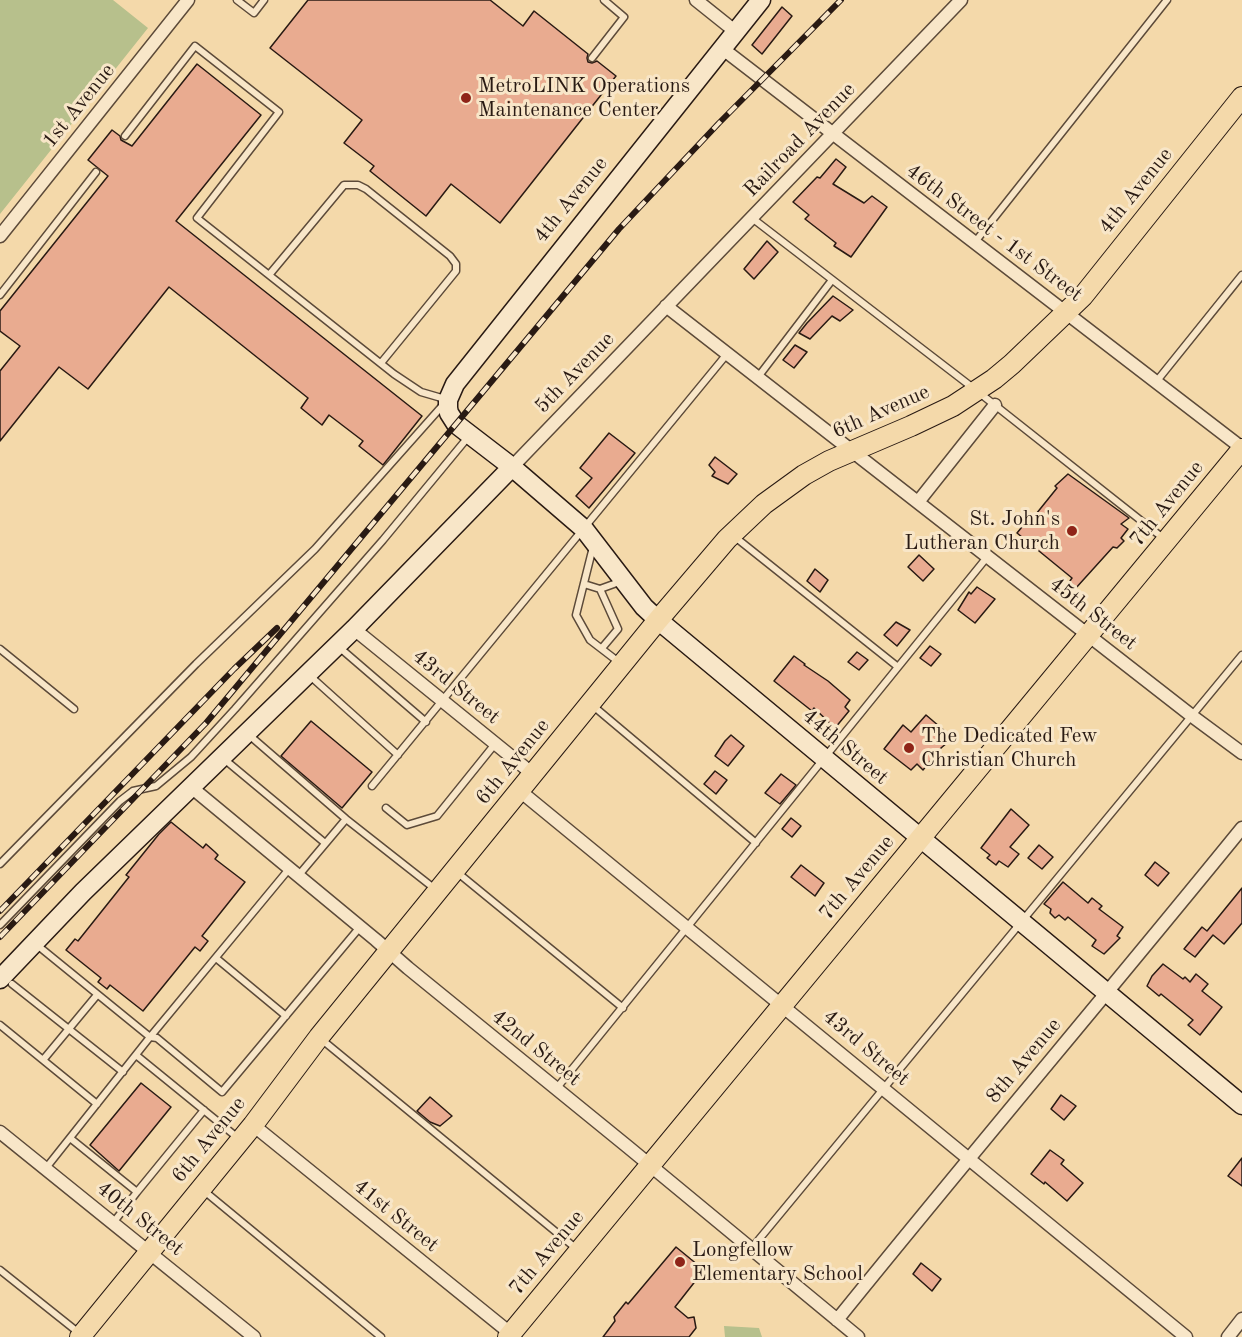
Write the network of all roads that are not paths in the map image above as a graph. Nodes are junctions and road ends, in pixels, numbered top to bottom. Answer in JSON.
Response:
{"nodes":[{"id":1,"x":188,"y":0,"type":"edge"},
{"id":2,"x":237,"y":0,"type":"edge"},
{"id":3,"x":264,"y":0,"type":"edge"},
{"id":4,"x":604,"y":0,"type":"edge"},
{"id":5,"x":696,"y":0,"type":"edge"},
{"id":6,"x":761,"y":0,"type":"edge"},
{"id":7,"x":961,"y":0,"type":"edge"},
{"id":8,"x":1167,"y":0,"type":"edge"},
{"id":9,"x":736,"y":32,"type":"junction"},
{"id":10,"x":723,"y":49,"type":"junction"},
{"id":11,"x":592,"y":57,"type":"dead end"},
{"id":12,"x":1242,"y":98,"type":"edge"},
{"id":13,"x":832,"y":135,"type":"junction"},
{"id":14,"x":125,"y":136,"type":"dead end"},
{"id":15,"x":96,"y":172,"type":"dead end"},
{"id":16,"x":752,"y":218,"type":"junction"},
{"id":17,"x":0,"y":236,"type":"edge"},
{"id":18,"x":975,"y":242,"type":"junction"},
{"id":19,"x":270,"y":275,"type":"junction"},
{"id":20,"x":1242,"y":275,"type":"edge"},
{"id":21,"x":832,"y":280,"type":"junction"},
{"id":22,"x":0,"y":295,"type":"edge"},
{"id":23,"x":666,"y":306,"type":"junction"},
{"id":24,"x":1066,"y":312,"type":"junction"},
{"id":25,"x":726,"y":354,"type":"junction"},
{"id":26,"x":381,"y":363,"type":"junction"},
{"id":27,"x":758,"y":378,"type":"junction"},
{"id":28,"x":1156,"y":382,"type":"junction"},
{"id":29,"x":977,"y":391,"type":"junction"},
{"id":30,"x":448,"y":400,"type":"junction"},
{"id":31,"x":995,"y":405,"type":"junction"},
{"id":32,"x":470,"y":435,"type":"junction"},
{"id":33,"x":1242,"y":449,"type":"edge"},
{"id":34,"x":852,"y":451,"type":"junction"},
{"id":35,"x":512,"y":467,"type":"junction"},
{"id":36,"x":918,"y":502,"type":"junction"},
{"id":37,"x":732,"y":534,"type":"junction"},
{"id":38,"x":589,"y":535,"type":"junction"},
{"id":39,"x":1167,"y":542,"type":"junction"},
{"id":40,"x":988,"y":556,"type":"junction"},
{"id":41,"x":624,"y":581,"type":"junction"},
{"id":42,"x":584,"y":584,"type":"junction"},
{"id":43,"x":600,"y":589,"type":"junction"},
{"id":44,"x":658,"y":620,"type":"junction"},
{"id":45,"x":591,"y":625,"type":"dead end"},
{"id":46,"x":354,"y":629,"type":"junction"},
{"id":47,"x":583,"y":629,"type":"junction"},
{"id":48,"x":1089,"y":635,"type":"junction"},
{"id":49,"x":337,"y":646,"type":"junction"},
{"id":50,"x":602,"y":648,"type":"junction"},
{"id":51,"x":0,"y":650,"type":"edge"},
{"id":52,"x":1242,"y":655,"type":"edge"},
{"id":53,"x":623,"y":666,"type":"junction"},
{"id":54,"x":898,"y":667,"type":"junction"},
{"id":55,"x":308,"y":674,"type":"junction"},
{"id":56,"x":443,"y":701,"type":"junction"},
{"id":57,"x":591,"y":704,"type":"junction"},
{"id":58,"x":74,"y":709,"type":"dead end"},
{"id":59,"x":1192,"y":716,"type":"junction"},
{"id":60,"x":426,"y":722,"type":"junction"},
{"id":61,"x":247,"y":733,"type":"junction"},
{"id":62,"x":495,"y":744,"type":"junction"},
{"id":63,"x":1242,"y":753,"type":"edge"},
{"id":64,"x":398,"y":755,"type":"junction"},
{"id":65,"x":222,"y":757,"type":"junction"},
{"id":66,"x":825,"y":759,"type":"junction"},
{"id":67,"x":534,"y":775,"type":"junction"},
{"id":68,"x":372,"y":786,"type":"dead end"},
{"id":69,"x":191,"y":787,"type":"junction"},
{"id":70,"x":520,"y":791,"type":"junction"},
{"id":71,"x":386,"y":808,"type":"dead end"},
{"id":72,"x":346,"y":819,"type":"junction"},
{"id":73,"x":1242,"y":828,"type":"edge"},
{"id":74,"x":920,"y":839,"type":"junction"},
{"id":75,"x":325,"y":843,"type":"junction"},
{"id":76,"x":756,"y":843,"type":"junction"},
{"id":77,"x":0,"y":864,"type":"edge"},
{"id":78,"x":455,"y":871,"type":"junction"},
{"id":79,"x":294,"y":872,"type":"junction"},
{"id":80,"x":438,"y":891,"type":"junction"},
{"id":81,"x":1020,"y":922,"type":"junction"},
{"id":82,"x":0,"y":925,"type":"edge"},
{"id":83,"x":360,"y":927,"type":"junction"},
{"id":84,"x":688,"y":927,"type":"junction"},
{"id":85,"x":34,"y":942,"type":"junction"},
{"id":86,"x":389,"y":952,"type":"junction"},
{"id":87,"x":216,"y":958,"type":"junction"},
{"id":88,"x":6,"y":981,"type":"edge"},
{"id":89,"x":97,"y":994,"type":"junction"},
{"id":90,"x":1107,"y":994,"type":"junction"},
{"id":91,"x":783,"y":1005,"type":"junction"},
{"id":92,"x":622,"y":1008,"type":"junction"},
{"id":93,"x":286,"y":1016,"type":"junction"},
{"id":94,"x":0,"y":1025,"type":"edge"},
{"id":95,"x":69,"y":1029,"type":"junction"},
{"id":96,"x":150,"y":1037,"type":"junction"},
{"id":97,"x":319,"y":1037,"type":"junction"},
{"id":98,"x":136,"y":1055,"type":"junction"},
{"id":99,"x":44,"y":1060,"type":"junction"},
{"id":100,"x":123,"y":1072,"type":"junction"},
{"id":101,"x":884,"y":1088,"type":"junction"},
{"id":102,"x":556,"y":1090,"type":"junction"},
{"id":103,"x":97,"y":1104,"type":"junction"},
{"id":104,"x":1242,"y":1106,"type":"edge"},
{"id":105,"x":204,"y":1110,"type":"junction"},
{"id":106,"x":0,"y":1132,"type":"edge"},
{"id":107,"x":247,"y":1133,"type":"junction"},
{"id":108,"x":70,"y":1138,"type":"junction"},
{"id":109,"x":967,"y":1158,"type":"junction"},
{"id":110,"x":651,"y":1165,"type":"junction"},
{"id":111,"x":46,"y":1168,"type":"junction"},
{"id":112,"x":200,"y":1188,"type":"junction"},
{"id":113,"x":137,"y":1192,"type":"junction"},
{"id":114,"x":113,"y":1222,"type":"junction"},
{"id":115,"x":751,"y":1249,"type":"junction"},
{"id":116,"x":150,"y":1252,"type":"junction"},
{"id":117,"x":579,"y":1252,"type":"junction"},
{"id":118,"x":0,"y":1270,"type":"edge"},
{"id":119,"x":837,"y":1320,"type":"junction"},
{"id":120,"x":1242,"y":1320,"type":"edge"},
{"id":121,"x":82,"y":1336,"type":"edge"},
{"id":122,"x":511,"y":1336,"type":"edge"},
{"id":123,"x":254,"y":1337,"type":"edge"},
{"id":124,"x":381,"y":1337,"type":"edge"},
{"id":125,"x":858,"y":1337,"type":"edge"},
{"id":126,"x":1186,"y":1337,"type":"edge"},
{"id":127,"x":1227,"y":1337,"type":"edge"}],
"edges":[{"from":1,"to":17,"type":"street","name":"1st Avenue"},
{"from":2,"to":3,"type":"lane"},
{"from":4,"to":11,"type":"lane"},
{"from":5,"to":9,"type":"street"},
{"from":6,"to":9,"type":"street","name":"4th Avenue"},
{"from":7,"to":13,"type":"street","name":"Railroad Avenue"},
{"from":8,"to":18,"type":"lane"},
{"from":9,"to":10,"type":"street","name":"4th Avenue"},
{"from":10,"to":13,"type":"street","name":"46th Street - 1st Street"},
{"from":10,"to":30,"type":"street","name":"4th Avenue"},
{"from":12,"to":24,"type":"main road","name":"4th Avenue"},
{"from":13,"to":16,"type":"street","name":"Railroad Avenue"},
{"from":13,"to":18,"type":"street","name":"46th Street - 1st Street"},
{"from":14,"to":19,"type":"lane"},
{"from":15,"to":22,"type":"lane"},
{"from":16,"to":21,"type":"lane"},
{"from":16,"to":23,"type":"street","name":"Railroad Avenue"},
{"from":18,"to":24,"type":"street","name":"46th Street - 1st Street"},
{"from":19,"to":26,"type":"lane"},
{"from":19,"to":26,"type":"lane"},
{"from":20,"to":28,"type":"lane"},
{"from":21,"to":27,"type":"lane"},
{"from":21,"to":29,"type":"lane"},
{"from":23,"to":25,"type":"street","name":"45th Street"},
{"from":23,"to":35,"type":"street","name":"5th Avenue"},
{"from":24,"to":28,"type":"street","name":"46th Street - 1st Street"},
{"from":24,"to":29,"type":"main road","name":"6th Avenue"},
{"from":25,"to":27,"type":"street","name":"45th Street"},
{"from":25,"to":38,"type":"lane"},
{"from":26,"to":30,"type":"lane"},
{"from":27,"to":34,"type":"street","name":"45th Street"},
{"from":28,"to":33,"type":"street","name":"46th Street - 1st Street"},
{"from":29,"to":31,"type":"lane"},
{"from":29,"to":34,"type":"main road","name":"6th Avenue"},
{"from":30,"to":32,"type":"street","name":"44th Street"},
{"from":30,"to":77,"type":"lane"},
{"from":31,"to":36,"type":"street"},
{"from":31,"to":39,"type":"lane"},
{"from":32,"to":35,"type":"street","name":"44th Street"},
{"from":32,"to":82,"type":"lane"},
{"from":33,"to":39,"type":"main road","name":"7th Avenue"},
{"from":34,"to":36,"type":"street","name":"45th Street"},
{"from":34,"to":37,"type":"main road","name":"6th Avenue"},
{"from":35,"to":38,"type":"street","name":"44th Street"},
{"from":35,"to":46,"type":"street"},
{"from":36,"to":40,"type":"street","name":"45th Street"},
{"from":37,"to":44,"type":"main road","name":"6th Avenue"},
{"from":37,"to":54,"type":"lane"},
{"from":38,"to":41,"type":"street","name":"44th Street"},
{"from":38,"to":42,"type":"lane"},
{"from":38,"to":56,"type":"lane"},
{"from":39,"to":48,"type":"main road","name":"7th Avenue"},
{"from":40,"to":48,"type":"street","name":"45th Street"},
{"from":40,"to":54,"type":"lane"},
{"from":41,"to":43,"type":"lane"},
{"from":41,"to":44,"type":"street","name":"44th Street"},
{"from":42,"to":43,"type":"lane"},
{"from":42,"to":47,"type":"lane"},
{"from":43,"to":50,"type":"lane"},
{"from":44,"to":53,"type":"main road","name":"6th Avenue"},
{"from":44,"to":66,"type":"street","name":"44th Street"},
{"from":45,"to":47,"type":"lane"},
{"from":46,"to":49,"type":"street"},
{"from":46,"to":56,"type":"street","name":"43rd Street"},
{"from":47,"to":50,"type":"lane"},
{"from":48,"to":59,"type":"street","name":"45th Street"},
{"from":48,"to":74,"type":"main road","name":"7th Avenue"},
{"from":49,"to":55,"type":"street"},
{"from":49,"to":60,"type":"lane"},
{"from":50,"to":53,"type":"lane"},
{"from":51,"to":58,"type":"lane"},
{"from":52,"to":59,"type":"lane"},
{"from":53,"to":57,"type":"main road","name":"6th Avenue"},
{"from":54,"to":66,"type":"lane"},
{"from":55,"to":61,"type":"street"},
{"from":55,"to":64,"type":"lane"},
{"from":56,"to":60,"type":"lane"},
{"from":56,"to":62,"type":"street","name":"43rd Street"},
{"from":57,"to":67,"type":"main road","name":"6th Avenue"},
{"from":57,"to":76,"type":"lane"},
{"from":59,"to":63,"type":"street","name":"45th Street"},
{"from":59,"to":81,"type":"lane"},
{"from":60,"to":64,"type":"lane"},
{"from":61,"to":65,"type":"street"},
{"from":61,"to":72,"type":"lane"},
{"from":62,"to":67,"type":"street","name":"43rd Street"},
{"from":62,"to":71,"type":"lane"},
{"from":64,"to":68,"type":"lane"},
{"from":65,"to":69,"type":"street"},
{"from":65,"to":75,"type":"lane"},
{"from":66,"to":74,"type":"street","name":"44th Street"},
{"from":66,"to":76,"type":"lane"},
{"from":67,"to":70,"type":"main road","name":"6th Avenue"},
{"from":69,"to":79,"type":"street","name":"42nd Street"},
{"from":69,"to":85,"type":"street"},
{"from":70,"to":78,"type":"main road","name":"6th Avenue"},
{"from":70,"to":84,"type":"street","name":"43rd Street"},
{"from":72,"to":75,"type":"lane"},
{"from":72,"to":80,"type":"lane"},
{"from":73,"to":90,"type":"street","name":"8th Avenue"},
{"from":74,"to":81,"type":"street","name":"44th Street"},
{"from":74,"to":91,"type":"main road","name":"7th Avenue"},
{"from":75,"to":79,"type":"lane"},
{"from":76,"to":84,"type":"lane"},
{"from":78,"to":80,"type":"main road","name":"6th Avenue"},
{"from":78,"to":92,"type":"lane"},
{"from":79,"to":83,"type":"street","name":"42nd Street"},
{"from":79,"to":87,"type":"lane"},
{"from":80,"to":86,"type":"main road","name":"6th Avenue"},
{"from":81,"to":90,"type":"street","name":"44th Street"},
{"from":81,"to":101,"type":"lane"},
{"from":83,"to":86,"type":"street","name":"42nd Street"},
{"from":83,"to":93,"type":"lane"},
{"from":84,"to":91,"type":"street","name":"43rd Street"},
{"from":84,"to":92,"type":"lane"},
{"from":85,"to":88,"type":"street"},
{"from":85,"to":89,"type":"lane"},
{"from":86,"to":97,"type":"main road","name":"6th Avenue"},
{"from":86,"to":102,"type":"street","name":"42nd Street"},
{"from":87,"to":93,"type":"lane"},
{"from":87,"to":96,"type":"lane"},
{"from":88,"to":95,"type":"lane"},
{"from":89,"to":95,"type":"lane"},
{"from":89,"to":96,"type":"lane"},
{"from":90,"to":104,"type":"street","name":"44th Street"},
{"from":90,"to":109,"type":"street","name":"8th Avenue"},
{"from":91,"to":101,"type":"street","name":"43rd Street"},
{"from":91,"to":110,"type":"main road","name":"7th Avenue"},
{"from":92,"to":102,"type":"lane"},
{"from":93,"to":96,"type":"lane"},
{"from":94,"to":99,"type":"lane"},
{"from":95,"to":99,"type":"lane"},
{"from":95,"to":100,"type":"lane"},
{"from":96,"to":98,"type":"lane"},
{"from":97,"to":107,"type":"main road","name":"6th Avenue"},
{"from":97,"to":117,"type":"lane"},
{"from":98,"to":100,"type":"lane"},
{"from":98,"to":105,"type":"lane"},
{"from":99,"to":103,"type":"lane"},
{"from":100,"to":103,"type":"lane"},
{"from":101,"to":109,"type":"street","name":"43rd Street"},
{"from":101,"to":115,"type":"lane"},
{"from":102,"to":110,"type":"street","name":"42nd Street"},
{"from":103,"to":108,"type":"lane"},
{"from":105,"to":107,"type":"lane"},
{"from":105,"to":113,"type":"lane"},
{"from":106,"to":111,"type":"street","name":"40th Street"},
{"from":107,"to":112,"type":"main road","name":"6th Avenue"},
{"from":107,"to":122,"type":"street","name":"41st Street"},
{"from":108,"to":111,"type":"lane"},
{"from":108,"to":113,"type":"lane"},
{"from":109,"to":119,"type":"street","name":"8th Avenue"},
{"from":109,"to":126,"type":"street","name":"43rd Street"},
{"from":110,"to":115,"type":"street","name":"42nd Street"},
{"from":110,"to":117,"type":"main road","name":"7th Avenue"},
{"from":111,"to":114,"type":"street","name":"40th Street"},
{"from":112,"to":116,"type":"main road","name":"6th Avenue"},
{"from":112,"to":124,"type":"lane"},
{"from":113,"to":114,"type":"lane"},
{"from":114,"to":116,"type":"street","name":"40th Street"},
{"from":115,"to":119,"type":"street","name":"42nd Street"},
{"from":116,"to":121,"type":"main road","name":"6th Avenue"},
{"from":116,"to":123,"type":"street","name":"40th Street"},
{"from":117,"to":122,"type":"main road","name":"7th Avenue"},
{"from":118,"to":121,"type":"lane"},
{"from":119,"to":125,"type":"street","name":"42nd Street"},
{"from":120,"to":127,"type":"street"}]}
